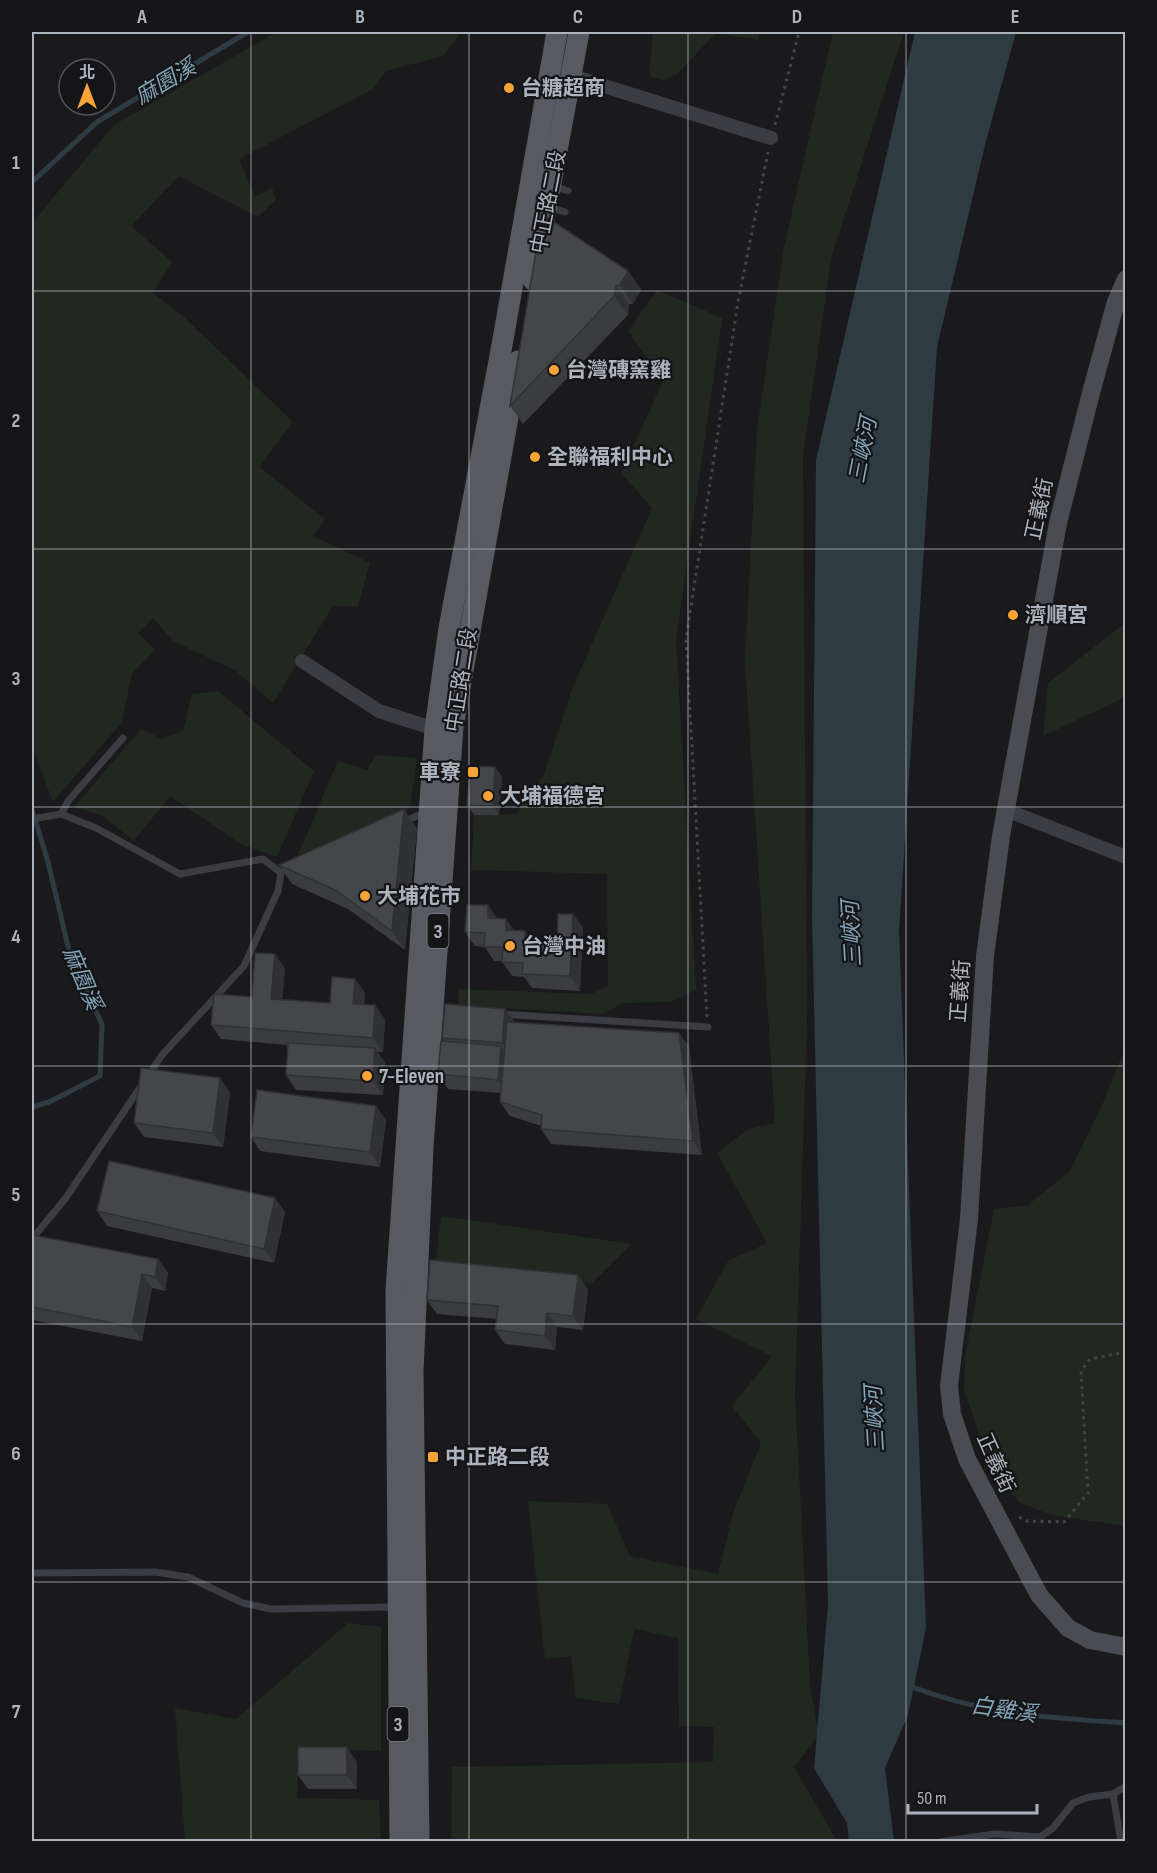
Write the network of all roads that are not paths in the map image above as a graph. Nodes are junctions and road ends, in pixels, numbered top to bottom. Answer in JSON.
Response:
{"nodes":[{"id":1,"x":557,"y":32,"type":"edge"},
{"id":2,"x":579,"y":32,"type":"edge"},
{"id":3,"x":572,"y":76,"type":"junction"},
{"id":4,"x":771,"y":138,"type":"road end"},
{"id":5,"x":1125,"y":279,"type":"edge"},
{"id":6,"x":302,"y":661,"type":"dead end"},
{"id":7,"x":435,"y":729,"type":"junction"},
{"id":8,"x":123,"y":738,"type":"dead end"},
{"id":9,"x":1006,"y":810,"type":"junction"},
{"id":10,"x":429,"y":811,"type":"junction"},
{"id":11,"x":61,"y":814,"type":"junction"},
{"id":12,"x":35,"y":819,"type":"edge"},
{"id":13,"x":397,"y":824,"type":"edge"},
{"id":14,"x":1125,"y":857,"type":"edge"},
{"id":15,"x":292,"y":868,"type":"edge"},
{"id":16,"x":281,"y":873,"type":"junction"},
{"id":17,"x":493,"y":1013,"type":"edge"},
{"id":18,"x":708,"y":1027,"type":"road end"},
{"id":19,"x":32,"y":1239,"type":"edge"},
{"id":20,"x":32,"y":1573,"type":"edge"},
{"id":21,"x":396,"y":1607,"type":"junction"},
{"id":22,"x":1125,"y":1647,"type":"edge"},
{"id":23,"x":1125,"y":1786,"type":"edge"},
{"id":24,"x":1113,"y":1794,"type":"junction"},
{"id":25,"x":400,"y":1842,"type":"edge"},
{"id":26,"x":419,"y":1842,"type":"edge"},
{"id":27,"x":940,"y":1842,"type":"edge"},
{"id":28,"x":1121,"y":1842,"type":"edge"}],
"edges":[{"from":1,"to":7,"type":"main road","name":"中正路二段","number":"3"},
{"from":2,"to":3,"type":"main road","name":"中正路二段","number":"3"},
{"from":3,"to":4,"type":"street"},
{"from":3,"to":26,"type":"main road","name":"中正路二段","number":"3"},
{"from":5,"to":9,"type":"street","name":"正義街"},
{"from":6,"to":7,"type":"street"},
{"from":7,"to":10,"type":"main road","name":"中正路二段","number":"3"},
{"from":8,"to":11,"type":"lane"},
{"from":9,"to":14,"type":"street"},
{"from":9,"to":22,"type":"street","name":"正義街"},
{"from":10,"to":13,"type":"lane"},
{"from":10,"to":21,"type":"main road","name":"中正路二段","number":"3"},
{"from":11,"to":12,"type":"lane"},
{"from":11,"to":16,"type":"lane"},
{"from":15,"to":16,"type":"lane"},
{"from":16,"to":19,"type":"lane"},
{"from":17,"to":18,"type":"lane"},
{"from":20,"to":21,"type":"lane"},
{"from":21,"to":25,"type":"main road","name":"中正路二段","number":"3"},
{"from":23,"to":24,"type":"lane"},
{"from":24,"to":27,"type":"lane"},
{"from":24,"to":28,"type":"lane"}]}
